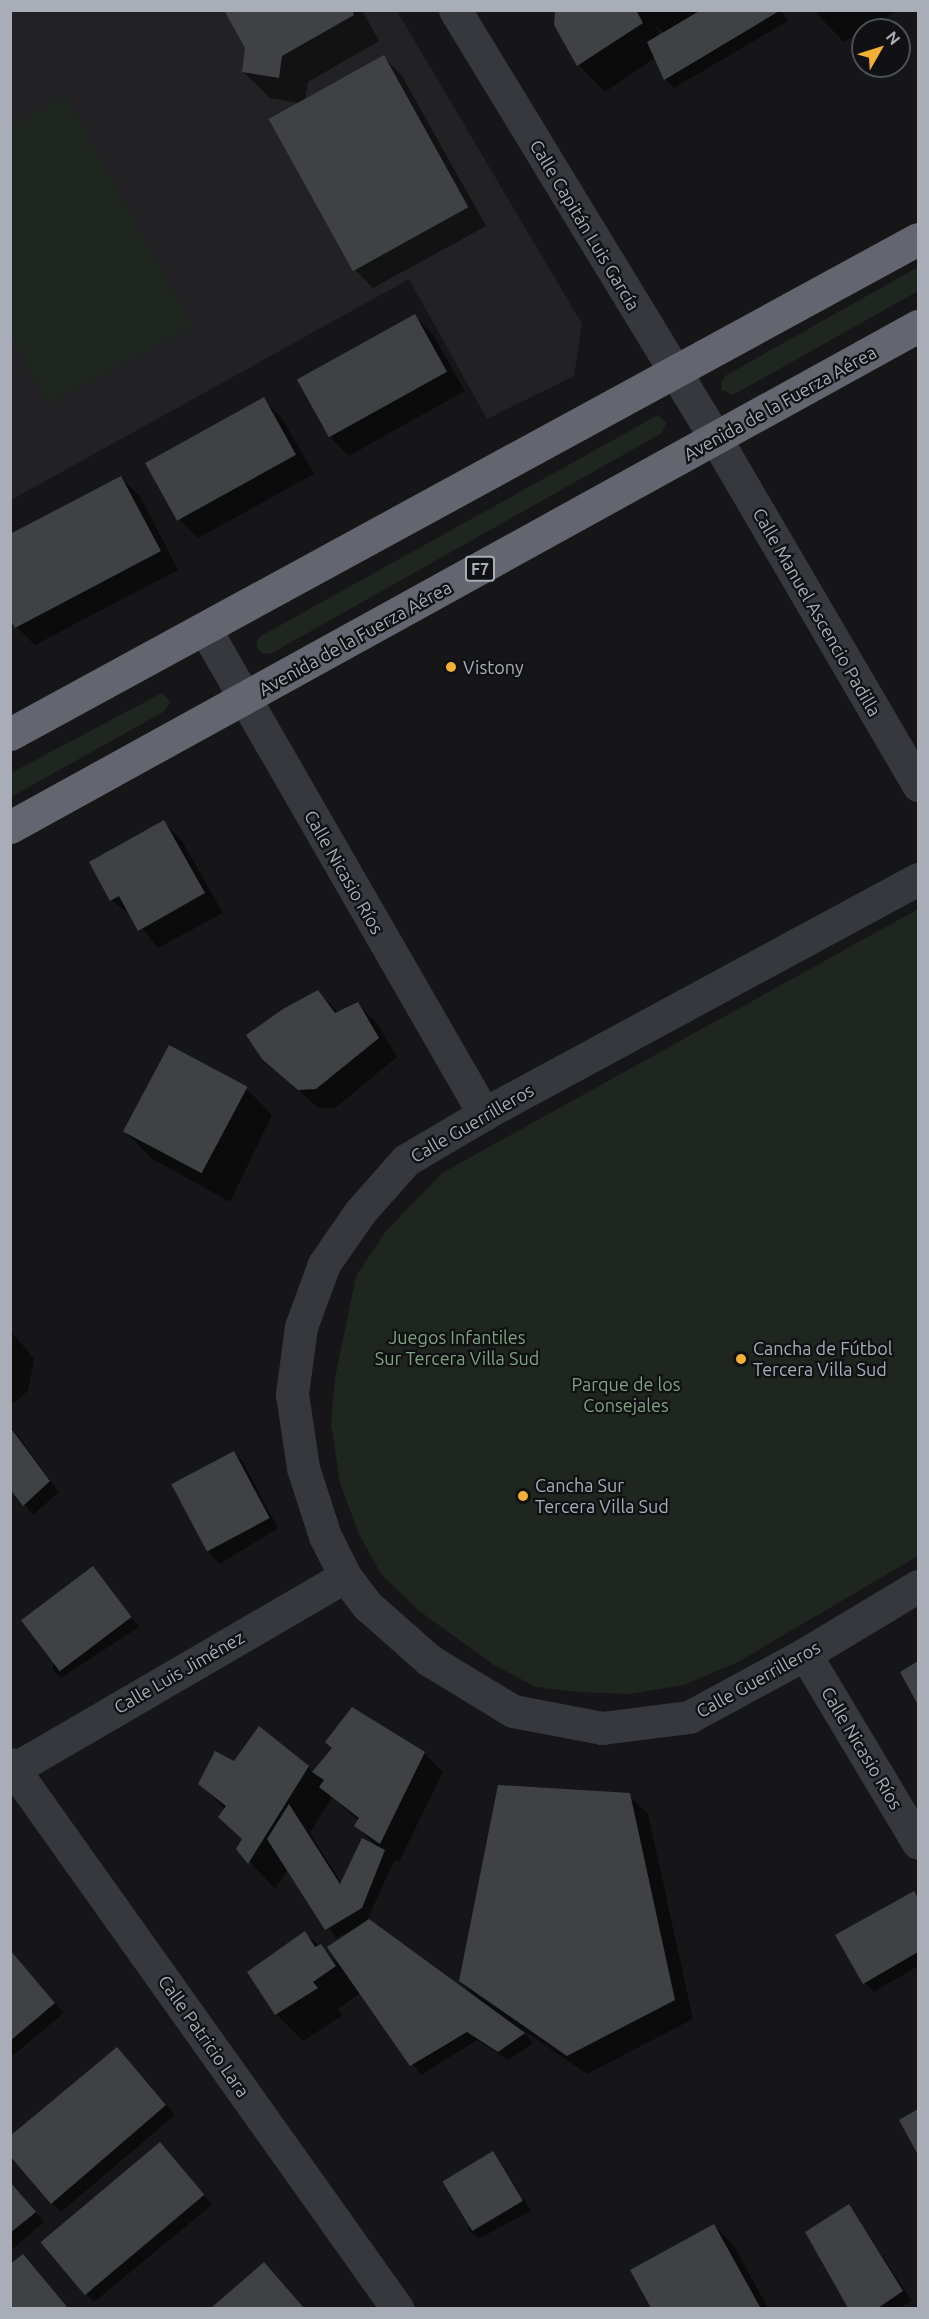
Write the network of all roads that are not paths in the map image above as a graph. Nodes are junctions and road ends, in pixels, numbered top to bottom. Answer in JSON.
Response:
{"nodes":[{"id":1,"x":455,"y":10,"type":"edge"},
{"id":2,"x":918,"y":239,"type":"edge"},
{"id":3,"x":918,"y":326,"type":"edge"},
{"id":4,"x":676,"y":375,"type":"junction"},
{"id":5,"x":716,"y":439,"type":"junction"},
{"id":6,"x":205,"y":629,"type":"junction"},
{"id":7,"x":245,"y":699,"type":"junction"},
{"id":8,"x":10,"y":734,"type":"edge"},
{"id":9,"x":918,"y":785,"type":"edge"},
{"id":10,"x":10,"y":827,"type":"edge"},
{"id":11,"x":918,"y":879,"type":"edge"},
{"id":12,"x":484,"y":1114,"type":"junction"},
{"id":13,"x":345,"y":1576,"type":"junction"},
{"id":14,"x":918,"y":1586,"type":"edge"},
{"id":15,"x":805,"y":1654,"type":"junction"},
{"id":16,"x":12,"y":1766,"type":"edge"},
{"id":17,"x":918,"y":1843,"type":"edge"},
{"id":18,"x":397,"y":2308,"type":"edge"}],
"edges":[{"from":1,"to":4,"type":"street","name":"Calle Capitán Luis García"},
{"from":2,"to":4,"type":"highway"},
{"from":3,"to":5,"type":"highway","name":"Avenida de la Fuerza Aérea","number":"F7"},
{"from":4,"to":5,"type":"street","name":"Calle Capitán Luis García"},
{"from":4,"to":6,"type":"highway"},
{"from":5,"to":7,"type":"highway","name":"Avenida de la Fuerza Aérea","number":"F7"},
{"from":5,"to":9,"type":"street","name":"Calle Manuel Ascencio Padilla"},
{"from":6,"to":7,"type":"street","name":"Calle Nicasio Ríos"},
{"from":6,"to":8,"type":"highway"},
{"from":7,"to":10,"type":"highway","name":"Avenida de la Fuerza Aérea","number":"F7"},
{"from":7,"to":12,"type":"street","name":"Calle Nicasio Ríos"},
{"from":11,"to":12,"type":"street","name":"Calle Guerrilleros"},
{"from":12,"to":13,"type":"street","name":"Calle Guerrilleros"},
{"from":13,"to":15,"type":"street","name":"Calle Guerrilleros"},
{"from":13,"to":16,"type":"street","name":"Calle Luis Jiménez"},
{"from":14,"to":15,"type":"street","name":"Calle Guerrilleros"},
{"from":15,"to":17,"type":"street","name":"Calle Nicasio Ríos"},
{"from":16,"to":18,"type":"street","name":"Calle Patricio Lara"}]}
